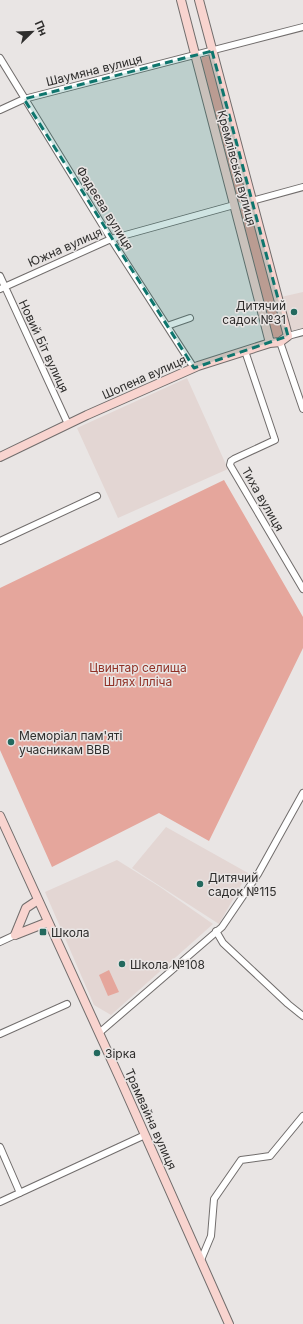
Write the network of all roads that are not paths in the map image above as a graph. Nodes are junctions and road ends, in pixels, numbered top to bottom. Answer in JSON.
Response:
{"nodes":[{"id":1,"x":181,"y":0,"type":"edge"},
{"id":2,"x":199,"y":0,"type":"edge"},
{"id":3,"x":303,"y":27,"type":"edge"},
{"id":4,"x":212,"y":51,"type":"junction"},
{"id":5,"x":194,"y":56,"type":"junction"},
{"id":6,"x":0,"y":58,"type":"edge"},
{"id":7,"x":24,"y":99,"type":"junction"},
{"id":8,"x":0,"y":110,"type":"edge"},
{"id":9,"x":303,"y":187,"type":"edge"},
{"id":10,"x":252,"y":201,"type":"junction"},
{"id":11,"x":234,"y":205,"type":"junction"},
{"id":12,"x":111,"y":239,"type":"junction"},
{"id":13,"x":0,"y":276,"type":"edge"},
{"id":14,"x":2,"y":288,"type":"edge"},
{"id":15,"x":190,"y":318,"type":"dead end"},
{"id":16,"x":167,"y":326,"type":"junction"},
{"id":17,"x":303,"y":332,"type":"edge"},
{"id":18,"x":288,"y":336,"type":"junction"},
{"id":19,"x":280,"y":342,"type":"junction"},
{"id":20,"x":270,"y":343,"type":"junction"},
{"id":21,"x":245,"y":351,"type":"junction"},
{"id":22,"x":194,"y":368,"type":"junction"},
{"id":23,"x":303,"y":408,"type":"edge"},
{"id":24,"x":68,"y":424,"type":"junction"},
{"id":25,"x":0,"y":457,"type":"edge"},
{"id":26,"x":97,"y":496,"type":"dead end"},
{"id":27,"x":0,"y":542,"type":"edge"},
{"id":28,"x":303,"y":589,"type":"edge"},
{"id":29,"x":303,"y":795,"type":"edge"},
{"id":30,"x":0,"y":816,"type":"edge"},
{"id":31,"x":38,"y":900,"type":"junction"},
{"id":32,"x":48,"y":922,"type":"junction"},
{"id":33,"x":216,"y":931,"type":"junction"},
{"id":34,"x":15,"y":935,"type":"junction"},
{"id":35,"x":0,"y":942,"type":"edge"},
{"id":36,"x":67,"y":1004,"type":"dead end"},
{"id":37,"x":303,"y":1016,"type":"edge"},
{"id":38,"x":99,"y":1033,"type":"junction"},
{"id":39,"x":0,"y":1034,"type":"edge"},
{"id":40,"x":303,"y":1116,"type":"edge"},
{"id":41,"x":145,"y":1135,"type":"junction"},
{"id":42,"x":0,"y":1147,"type":"edge"},
{"id":43,"x":20,"y":1193,"type":"junction"},
{"id":44,"x":0,"y":1202,"type":"edge"},
{"id":45,"x":201,"y":1260,"type":"junction"},
{"id":46,"x":229,"y":1324,"type":"edge"}],
"edges":[{"from":1,"to":5,"type":"street","name":"Кремлівська вулиця"},
{"from":2,"to":4,"type":"street","name":"Кремлівська вулиця"},
{"from":3,"to":4,"type":"street"},
{"from":4,"to":5,"type":"street","name":"Шаумяна вулиця"},
{"from":4,"to":10,"type":"street","name":"Кремлівська вулиця"},
{"from":5,"to":7,"type":"street","name":"Шаумяна вулиця"},
{"from":5,"to":11,"type":"street","name":"Кремлівська вулиця"},
{"from":6,"to":7,"type":"street","name":"Фадеєва вулиця"},
{"from":7,"to":8,"type":"street","name":"Шаумяна вулиця"},
{"from":7,"to":12,"type":"street","name":"Фадеєва вулиця"},
{"from":9,"to":10,"type":"street"},
{"from":10,"to":18,"type":"street","name":"Кремлівська вулиця"},
{"from":11,"to":12,"type":"street","name":"Южна вулиця"},
{"from":11,"to":20,"type":"street","name":"Кремлівська вулиця"},
{"from":12,"to":14,"type":"street","name":"Южна вулиця"},
{"from":12,"to":16,"type":"street","name":"Фадеєва вулиця"},
{"from":13,"to":14,"type":"street","name":"Новий Біт вулиця"},
{"from":14,"to":24,"type":"street","name":"Новий Біт вулиця"},
{"from":15,"to":16,"type":"street"},
{"from":16,"to":22,"type":"street","name":"Фадеєва вулиця"},
{"from":17,"to":18,"type":"street"},
{"from":18,"to":19,"type":"street"},
{"from":19,"to":20,"type":"street","name":"Шопена вулиця"},
{"from":19,"to":23,"type":"street"},
{"from":20,"to":21,"type":"street","name":"Шопена вулиця"},
{"from":21,"to":22,"type":"street","name":"Шопена вулиця"},
{"from":21,"to":28,"type":"street","name":"Тиха вулиця"},
{"from":22,"to":24,"type":"street","name":"Шопена вулиця"},
{"from":24,"to":25,"type":"street","name":"Шопена вулиця"},
{"from":26,"to":27,"type":"street"},
{"from":29,"to":33,"type":"street"},
{"from":30,"to":31,"type":"street","name":"Трамвайна вулиця"},
{"from":31,"to":32,"type":"street","name":"Трамвайна вулиця"},
{"from":31,"to":34,"type":"street"},
{"from":32,"to":34,"type":"street"},
{"from":32,"to":38,"type":"street","name":"Трамвайна вулиця"},
{"from":33,"to":37,"type":"street"},
{"from":33,"to":38,"type":"street"},
{"from":34,"to":35,"type":"street"},
{"from":36,"to":39,"type":"street"},
{"from":38,"to":41,"type":"street","name":"Трамвайна вулиця"},
{"from":40,"to":45,"type":"street"},
{"from":41,"to":43,"type":"street"},
{"from":41,"to":45,"type":"street","name":"Трамвайна вулиця"},
{"from":42,"to":43,"type":"street"},
{"from":43,"to":44,"type":"street"},
{"from":45,"to":46,"type":"street","name":"Трамвайна вулиця"}]}
